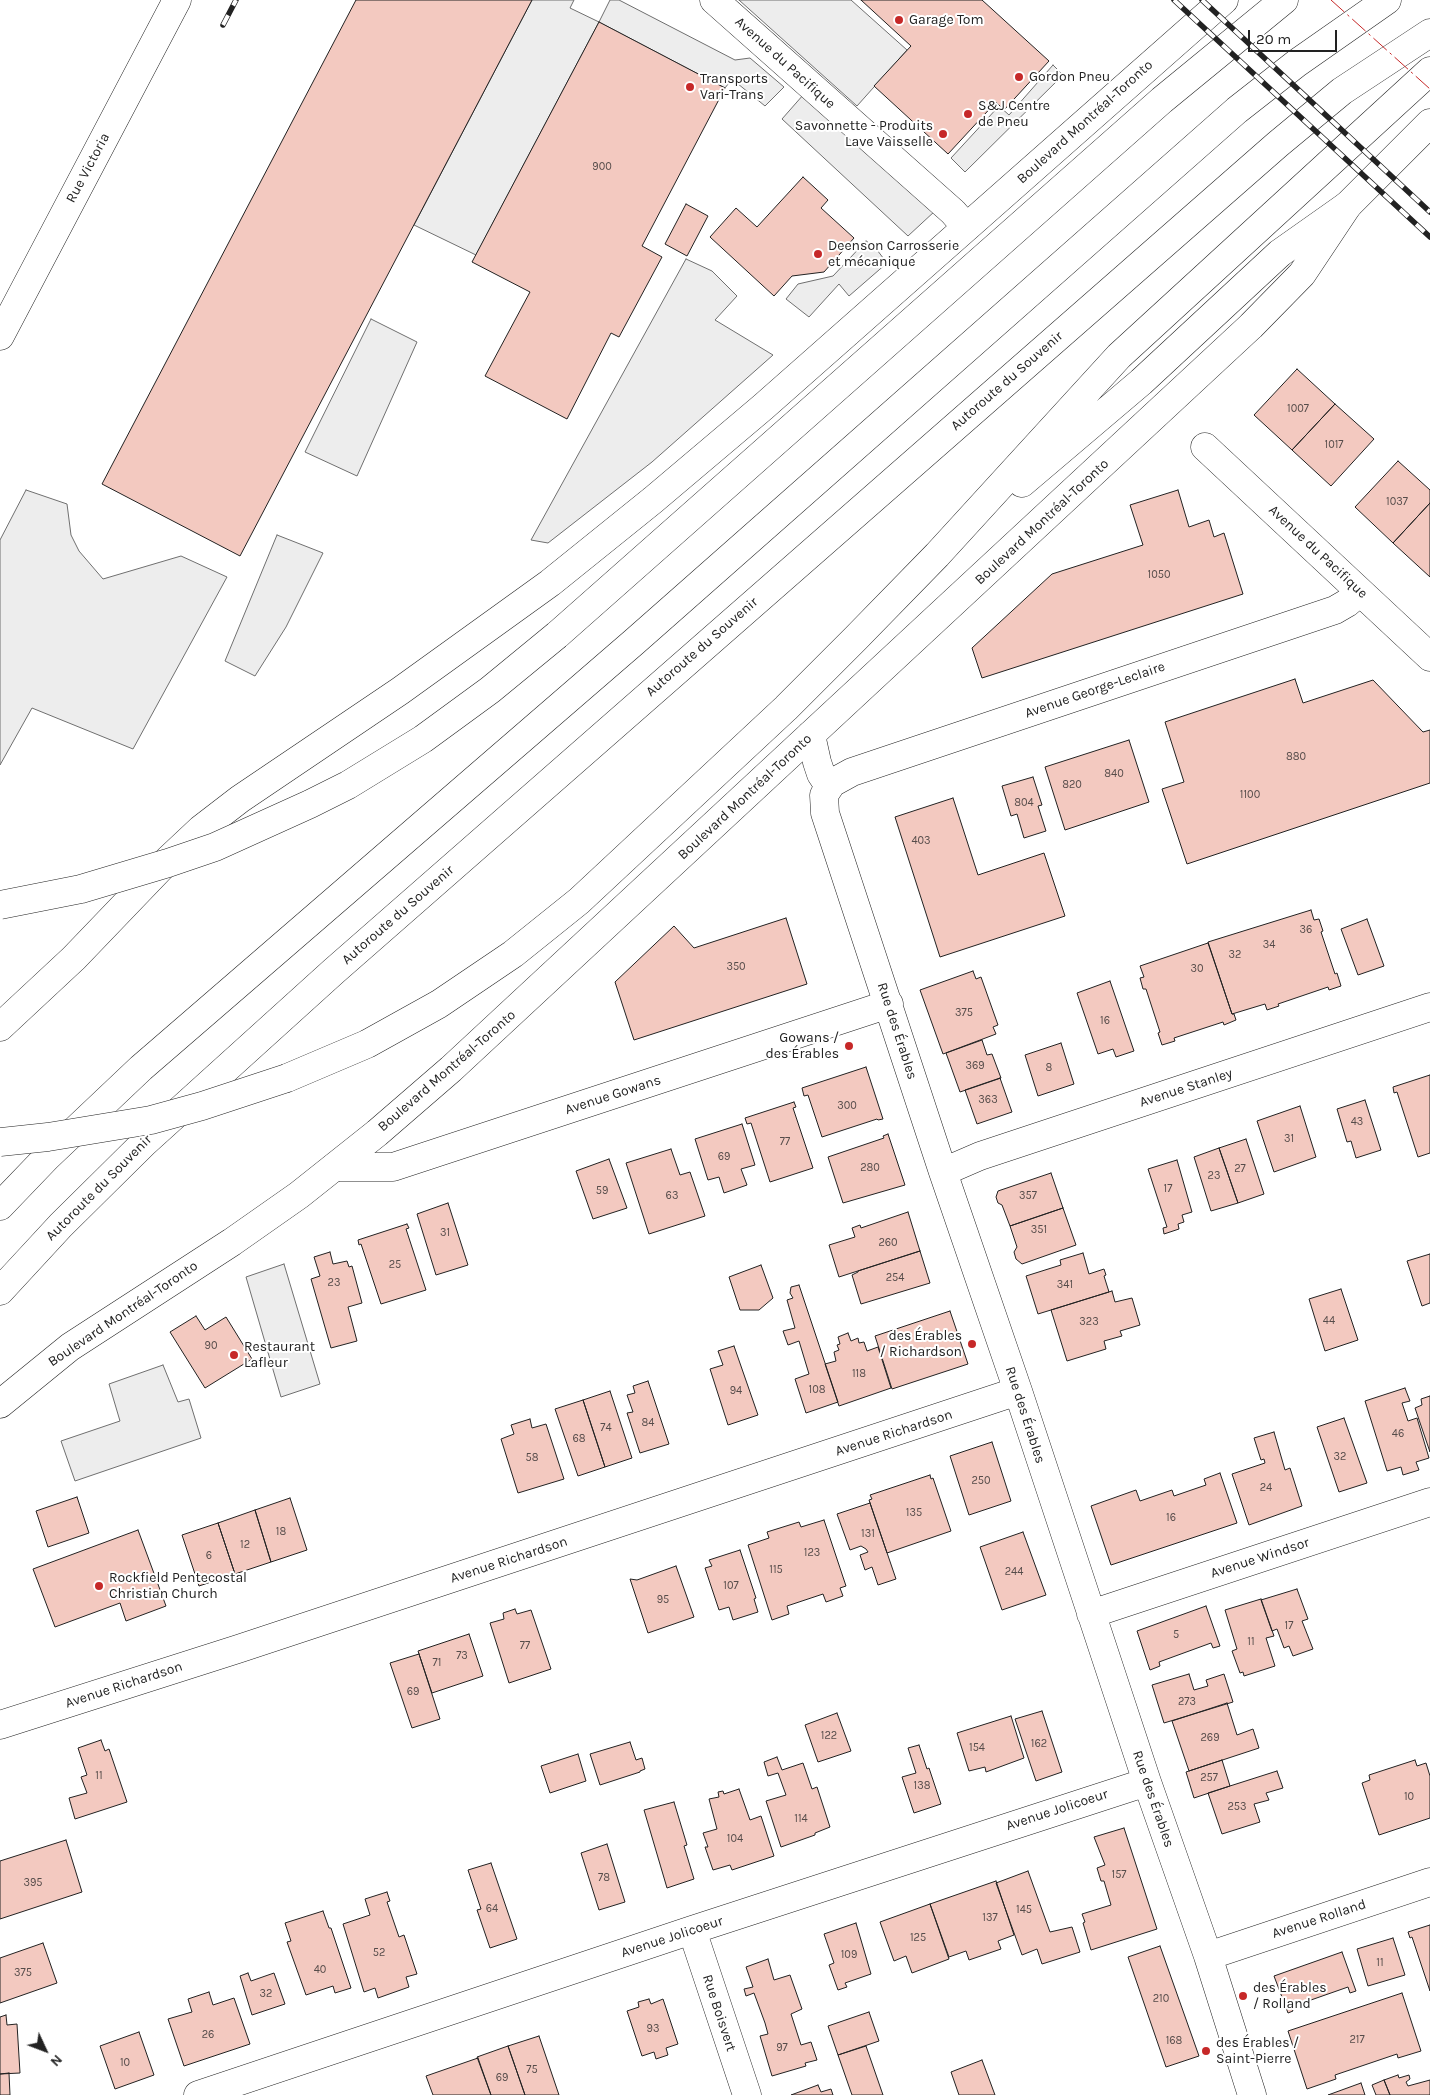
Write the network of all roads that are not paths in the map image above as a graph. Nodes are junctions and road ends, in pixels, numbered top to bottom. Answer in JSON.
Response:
{"nodes":[{"id":1,"x":177,"y":0,"type":"edge"},
{"id":2,"x":714,"y":0,"type":"edge"},
{"id":3,"x":1224,"y":0,"type":"edge"},
{"id":4,"x":1387,"y":0,"type":"edge"},
{"id":5,"x":1282,"y":3,"type":"edge"},
{"id":6,"x":1430,"y":34,"type":"edge"},
{"id":7,"x":1430,"y":71,"type":"edge"},
{"id":8,"x":1430,"y":123,"type":"edge"},
{"id":9,"x":1348,"y":205,"type":"junction"},
{"id":10,"x":966,"y":228,"type":"junction"},
{"id":11,"x":0,"y":336,"type":"edge"},
{"id":12,"x":1205,"y":446,"type":"dead end"},
{"id":13,"x":937,"y":555,"type":"junction"},
{"id":14,"x":1360,"y":592,"type":"junction"},
{"id":15,"x":1430,"y":657,"type":"edge"},
{"id":16,"x":811,"y":735,"type":"junction"},
{"id":17,"x":829,"y":786,"type":"junction"},
{"id":18,"x":0,"y":905,"type":"edge"},
{"id":19,"x":889,"y":1004,"type":"junction"},
{"id":20,"x":1430,"y":1008,"type":"edge"},
{"id":21,"x":0,"y":1027,"type":"edge"},
{"id":22,"x":0,"y":1142,"type":"edge"},
{"id":23,"x":335,"y":1167,"type":"junction"},
{"id":24,"x":943,"y":1172,"type":"junction"},
{"id":25,"x":0,"y":1206,"type":"edge"},
{"id":26,"x":0,"y":1291,"type":"edge"},
{"id":27,"x":1018,"y":1392,"type":"junction"},
{"id":28,"x":0,"y":1404,"type":"edge"},
{"id":29,"x":1430,"y":1502,"type":"edge"},
{"id":30,"x":1091,"y":1614,"type":"junction"},
{"id":31,"x":0,"y":1725,"type":"edge"},
{"id":32,"x":1147,"y":1782,"type":"junction"},
{"id":33,"x":1430,"y":1882,"type":"edge"},
{"id":34,"x":692,"y":1930,"type":"junction"},
{"id":35,"x":1208,"y":1956,"type":"junction"},
{"id":36,"x":1245,"y":2093,"type":"edge"},
{"id":37,"x":198,"y":2095,"type":"edge"},
{"id":38,"x":747,"y":2095,"type":"edge"}],
"edges":[{"from":1,"to":11,"type":"main road","name":"Rue Victoria"},
{"from":2,"to":10,"type":"main road","name":"Avenue du Pacifique"},
{"from":3,"to":10,"type":"main road","name":"Boulevard Montréal-Toronto"},
{"from":4,"to":25,"type":"main road"},
{"from":5,"to":18,"type":"main road","bridge":true},
{"from":6,"to":26,"type":"main road","name":"Autoroute du Souvenir"},
{"from":7,"to":13,"type":"main road"},
{"from":8,"to":9,"type":"main road","name":"Boulevard Montréal-Toronto"},
{"from":9,"to":13,"type":"main road"},
{"from":9,"to":16,"type":"main road","name":"Boulevard Montréal-Toronto"},
{"from":10,"to":21,"type":"main road","name":"Boulevard Montréal-Toronto"},
{"from":12,"to":14,"type":"main road","name":"Avenue du Pacifique"},
{"from":13,"to":22,"type":"main road","bridge":true},
{"from":14,"to":15,"type":"main road","name":"Avenue du Pacifique"},
{"from":14,"to":17,"type":"main road","name":"Avenue George-Leclaire"},
{"from":16,"to":17,"type":"main road"},
{"from":16,"to":23,"type":"main road","name":"Boulevard Montréal-Toronto"},
{"from":17,"to":19,"type":"main road","name":"Rue des Érables"},
{"from":19,"to":23,"type":"main road","name":"Avenue Gowans"},
{"from":19,"to":24,"type":"main road","name":"Rue des Érables"},
{"from":20,"to":24,"type":"main road","name":"Avenue Stanley"},
{"from":23,"to":28,"type":"main road","name":"Boulevard Montréal-Toronto"},
{"from":24,"to":27,"type":"main road","name":"Rue des Érables"},
{"from":27,"to":30,"type":"main road","name":"Rue des Érables"},
{"from":27,"to":31,"type":"main road","name":"Avenue Richardson"},
{"from":29,"to":30,"type":"main road","name":"Avenue Windsor"},
{"from":30,"to":32,"type":"main road","name":"Rue des Érables"},
{"from":32,"to":34,"type":"main road","name":"Avenue Jolicoeur"},
{"from":32,"to":35,"type":"main road","name":"Rue des Érables"},
{"from":33,"to":35,"type":"main road","name":"Avenue Rolland"},
{"from":34,"to":37,"type":"main road","name":"Avenue Jolicoeur"},
{"from":34,"to":38,"type":"main road","name":"Rue Boisvert"},
{"from":35,"to":36,"type":"main road","name":"Rue des Érables"}]}
